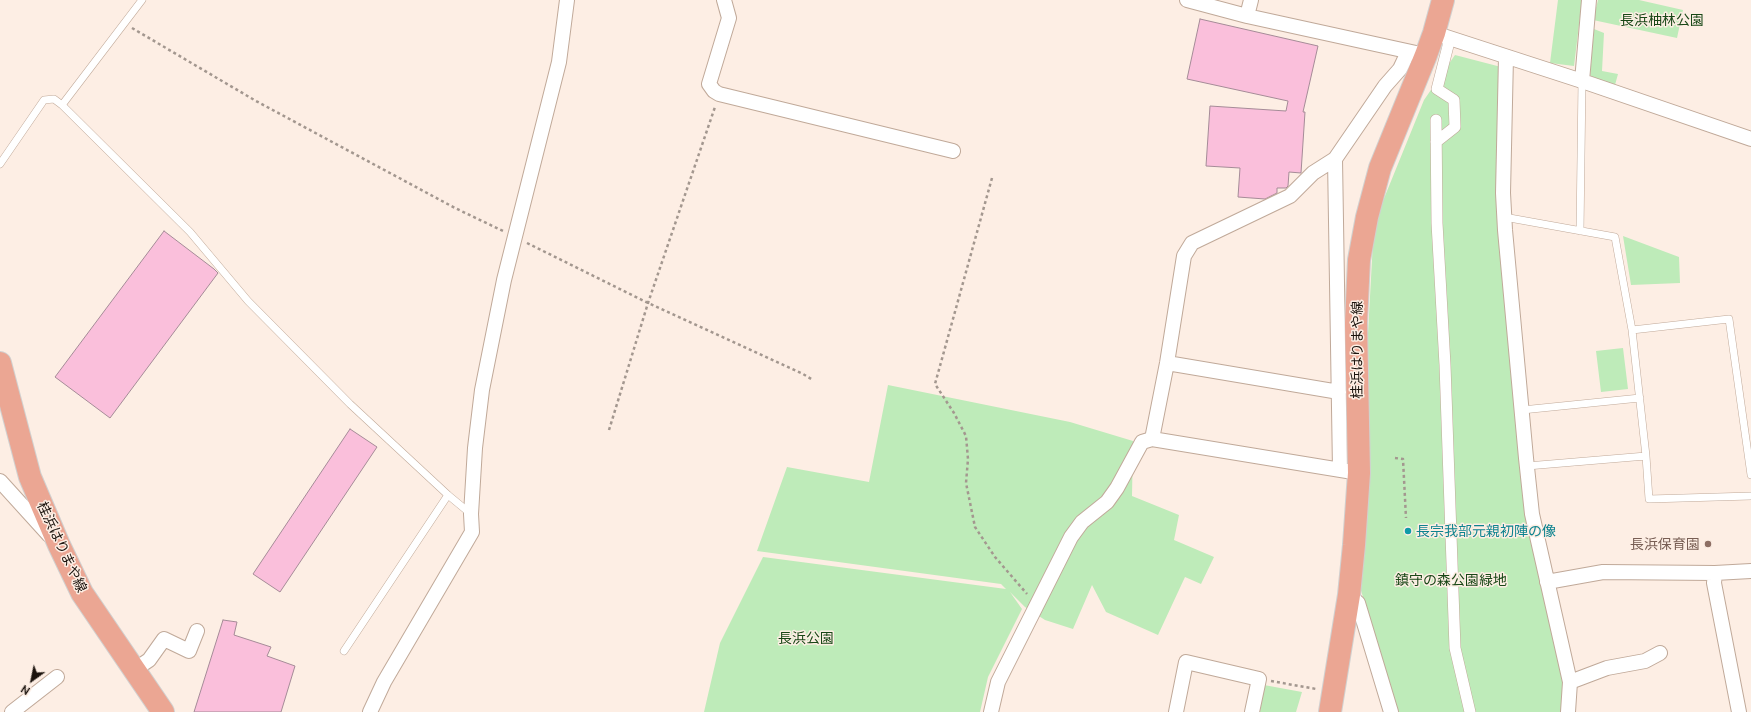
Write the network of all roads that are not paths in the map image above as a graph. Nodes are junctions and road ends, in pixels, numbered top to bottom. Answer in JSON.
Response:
{"nodes":[{"id":1,"x":142,"y":0,"type":"edge"},
{"id":2,"x":567,"y":0,"type":"edge"},
{"id":3,"x":724,"y":0,"type":"edge"},
{"id":4,"x":1187,"y":0,"type":"edge"},
{"id":5,"x":1251,"y":0,"type":"edge"},
{"id":6,"x":1443,"y":0,"type":"edge"},
{"id":7,"x":1589,"y":0,"type":"edge"},
{"id":8,"x":1247,"y":16,"type":"junction"},
{"id":9,"x":1442,"y":36,"type":"junction"},
{"id":10,"x":1417,"y":53,"type":"junction"},
{"id":11,"x":1506,"y":57,"type":"junction"},
{"id":12,"x":1582,"y":81,"type":"junction"},
{"id":13,"x":62,"y":105,"type":"junction"},
{"id":14,"x":1436,"y":120,"type":"dead end"},
{"id":15,"x":1751,"y":139,"type":"edge"},
{"id":16,"x":1436,"y":142,"type":"junction"},
{"id":17,"x":954,"y":151,"type":"dead end"},
{"id":18,"x":1335,"y":159,"type":"junction"},
{"id":19,"x":0,"y":164,"type":"edge"},
{"id":20,"x":1504,"y":217,"type":"junction"},
{"id":21,"x":1580,"y":231,"type":"junction"},
{"id":22,"x":1632,"y":330,"type":"junction"},
{"id":23,"x":0,"y":363,"type":"edge"},
{"id":24,"x":1167,"y":363,"type":"junction"},
{"id":25,"x":1339,"y":392,"type":"junction"},
{"id":26,"x":1640,"y":398,"type":"junction"},
{"id":27,"x":1522,"y":410,"type":"junction"},
{"id":28,"x":1152,"y":439,"type":"junction"},
{"id":29,"x":1646,"y":456,"type":"junction"},
{"id":30,"x":1527,"y":466,"type":"junction"},
{"id":31,"x":1349,"y":471,"type":"junction"},
{"id":32,"x":1751,"y":476,"type":"edge"},
{"id":33,"x":0,"y":481,"type":"edge"},
{"id":34,"x":448,"y":495,"type":"junction"},
{"id":35,"x":1751,"y":496,"type":"edge"},
{"id":36,"x":471,"y":514,"type":"junction"},
{"id":37,"x":59,"y":545,"type":"junction"},
{"id":38,"x":1751,"y":571,"type":"edge"},
{"id":39,"x":1715,"y":573,"type":"junction"},
{"id":40,"x":1547,"y":582,"type":"junction"},
{"id":41,"x":1349,"y":595,"type":"junction"},
{"id":42,"x":197,"y":631,"type":"dead end"},
{"id":43,"x":344,"y":651,"type":"dead end"},
{"id":44,"x":1660,"y":653,"type":"dead end"},
{"id":45,"x":134,"y":670,"type":"junction"},
{"id":46,"x":57,"y":677,"type":"dead end"},
{"id":47,"x":1570,"y":682,"type":"junction"},
{"id":48,"x":1331,"y":702,"type":"edge"},
{"id":49,"x":12,"y":712,"type":"edge"},
{"id":50,"x":163,"y":712,"type":"edge"},
{"id":51,"x":370,"y":712,"type":"edge"},
{"id":52,"x":991,"y":712,"type":"edge"},
{"id":53,"x":1176,"y":712,"type":"edge"},
{"id":54,"x":1252,"y":712,"type":"edge"},
{"id":55,"x":1391,"y":712,"type":"edge"},
{"id":56,"x":1470,"y":712,"type":"edge"},
{"id":57,"x":1568,"y":712,"type":"edge"},
{"id":58,"x":1739,"y":712,"type":"edge"}],
"edges":[{"from":1,"to":13,"type":"lane"},
{"from":2,"to":36,"type":"street"},
{"from":3,"to":17,"type":"street"},
{"from":4,"to":8,"type":"street"},
{"from":5,"to":8,"type":"street"},
{"from":6,"to":9,"type":"main road","name":"桂浜はりまや線"},
{"from":7,"to":12,"type":"street"},
{"from":8,"to":10,"type":"street"},
{"from":9,"to":10,"type":"main road","name":"桂浜はりまや線"},
{"from":9,"to":11,"type":"street"},
{"from":9,"to":16,"type":"street"},
{"from":10,"to":18,"type":"street"},
{"from":10,"to":31,"type":"main road","name":"桂浜はりまや線"},
{"from":11,"to":12,"type":"street"},
{"from":11,"to":20,"type":"street"},
{"from":12,"to":15,"type":"street"},
{"from":12,"to":21,"type":"lane"},
{"from":13,"to":19,"type":"lane"},
{"from":13,"to":34,"type":"lane"},
{"from":14,"to":16,"type":"street"},
{"from":16,"to":56,"type":"street"},
{"from":18,"to":24,"type":"street"},
{"from":18,"to":25,"type":"street"},
{"from":20,"to":21,"type":"lane"},
{"from":20,"to":27,"type":"street"},
{"from":21,"to":22,"type":"lane"},
{"from":22,"to":26,"type":"lane"},
{"from":22,"to":32,"type":"lane"},
{"from":23,"to":37,"type":"main road","name":"桂浜はりまや線"},
{"from":24,"to":25,"type":"street"},
{"from":24,"to":28,"type":"street"},
{"from":25,"to":31,"type":"street"},
{"from":26,"to":27,"type":"lane"},
{"from":26,"to":29,"type":"lane"},
{"from":27,"to":30,"type":"street"},
{"from":28,"to":31,"type":"street"},
{"from":28,"to":52,"type":"street"},
{"from":29,"to":30,"type":"lane"},
{"from":29,"to":35,"type":"lane"},
{"from":30,"to":40,"type":"street"},
{"from":31,"to":41,"type":"main road","name":"桂浜はりまや線"},
{"from":33,"to":37,"type":"street"},
{"from":34,"to":36,"type":"lane"},
{"from":34,"to":43,"type":"lane"},
{"from":36,"to":51,"type":"street"},
{"from":37,"to":45,"type":"main road","name":"桂浜はりまや線"},
{"from":38,"to":39,"type":"street"},
{"from":39,"to":40,"type":"street"},
{"from":39,"to":58,"type":"street"},
{"from":40,"to":47,"type":"street"},
{"from":41,"to":48,"type":"main road","name":"桂浜はりまや線"},
{"from":41,"to":55,"type":"street"},
{"from":42,"to":45,"type":"street"},
{"from":44,"to":47,"type":"street"},
{"from":45,"to":50,"type":"main road","name":"桂浜はりまや線"},
{"from":46,"to":49,"type":"street"},
{"from":47,"to":57,"type":"street"},
{"from":53,"to":54,"type":"street"}]}
